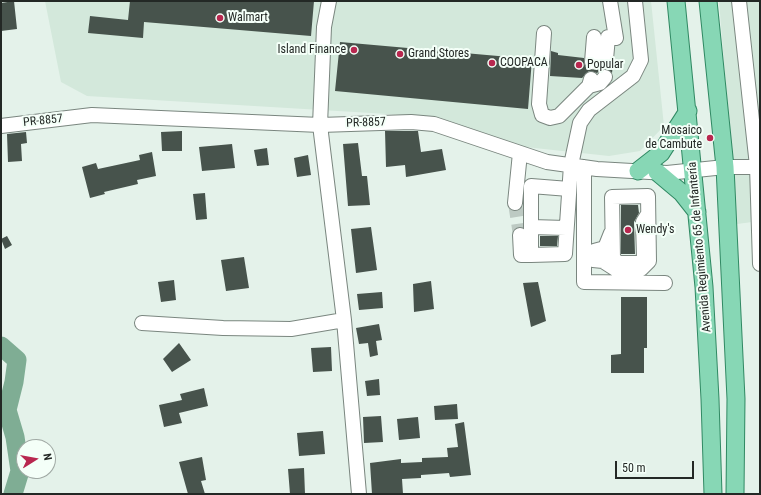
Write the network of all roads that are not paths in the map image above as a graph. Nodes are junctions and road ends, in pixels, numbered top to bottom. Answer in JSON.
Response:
{"nodes":[{"id":1,"x":329,"y":1,"type":"edge"},
{"id":2,"x":610,"y":1,"type":"edge"},
{"id":3,"x":635,"y":1,"type":"edge"},
{"id":4,"x":676,"y":1,"type":"edge"},
{"id":5,"x":708,"y":1,"type":"edge"},
{"id":6,"x":739,"y":1,"type":"edge"},
{"id":7,"x":544,"y":33,"type":"dead end"},
{"id":8,"x":594,"y":37,"type":"dead end"},
{"id":9,"x":606,"y":59,"type":"dead end"},
{"id":10,"x":592,"y":62,"type":"dead end"},
{"id":11,"x":605,"y":77,"type":"dead end"},
{"id":12,"x":688,"y":111,"type":"junction"},
{"id":13,"x":320,"y":125,"type":"junction"},
{"id":14,"x":1,"y":126,"type":"edge"},
{"id":15,"x":520,"y":153,"type":"junction"},
{"id":16,"x":577,"y":166,"type":"junction"},
{"id":17,"x":725,"y":167,"type":"junction"},
{"id":18,"x":758,"y":167,"type":"edge"},
{"id":19,"x":638,"y":171,"type":"junction"},
{"id":20,"x":694,"y":171,"type":"junction"},
{"id":21,"x":657,"y":172,"type":"junction"},
{"id":22,"x":516,"y":185,"type":"junction"},
{"id":23,"x":531,"y":186,"type":"junction"},
{"id":24,"x":569,"y":189,"type":"junction"},
{"id":25,"x":515,"y":203,"type":"tunnel mouth"},
{"id":26,"x":697,"y":212,"type":"junction"},
{"id":27,"x":648,"y":214,"type":"junction"},
{"id":28,"x":566,"y":228,"type":"junction"},
{"id":29,"x":525,"y":231,"type":"junction"},
{"id":30,"x":612,"y":232,"type":"junction"},
{"id":31,"x":587,"y":256,"type":"junction"},
{"id":32,"x":760,"y":264,"type":"edge"},
{"id":33,"x":665,"y":283,"type":"dead end"},
{"id":34,"x":344,"y":320,"type":"junction"},
{"id":35,"x":142,"y":323,"type":"dead end"},
{"id":36,"x":359,"y":494,"type":"edge"},
{"id":37,"x":712,"y":494,"type":"edge"},
{"id":38,"x":735,"y":494,"type":"edge"}],
"edges":[{"from":1,"to":13,"type":"street"},
{"from":2,"to":9,"type":"street"},
{"from":3,"to":16,"type":"street"},
{"from":4,"to":12,"type":"main road","name":"Avenida Regimiento 65 de Infantería"},
{"from":5,"to":17,"type":"main road"},
{"from":6,"to":18,"type":"street"},
{"from":7,"to":11,"type":"street"},
{"from":8,"to":10,"type":"street"},
{"from":12,"to":19,"type":"main road"},
{"from":12,"to":20,"type":"main road","name":"Avenida Regimiento 65 de Infantería"},
{"from":13,"to":14,"type":"street","name":"PR-8857"},
{"from":13,"to":15,"type":"street","name":"PR-8857"},
{"from":13,"to":34,"type":"street"},
{"from":15,"to":16,"type":"street","name":"PR-8857"},
{"from":15,"to":22,"type":"street"},
{"from":16,"to":19,"type":"street","name":"PR-8857"},
{"from":16,"to":24,"type":"street"},
{"from":16,"to":31,"type":"street"},
{"from":17,"to":18,"type":"street","name":"PR-8857"},
{"from":17,"to":20,"type":"street","name":"PR-8857"},
{"from":17,"to":38,"type":"main road"},
{"from":18,"to":32,"type":"street"},
{"from":19,"to":21,"type":"street","name":"PR-8857"},
{"from":20,"to":21,"type":"street","name":"PR-8857"},
{"from":20,"to":26,"type":"main road","name":"Avenida Regimiento 65 de Infantería"},
{"from":21,"to":26,"type":"main road"},
{"from":22,"to":23,"type":"street"},
{"from":22,"to":25,"type":"street"},
{"from":23,"to":24,"type":"street"},
{"from":23,"to":29,"type":"street"},
{"from":24,"to":28,"type":"street"},
{"from":26,"to":37,"type":"main road","name":"Avenida Regimiento 65 de Infantería"},
{"from":27,"to":30,"type":"street"},
{"from":27,"to":30,"type":"street"},
{"from":27,"to":31,"type":"street"},
{"from":28,"to":29,"type":"street"},
{"from":28,"to":29,"type":"street"},
{"from":30,"to":31,"type":"street"},
{"from":31,"to":33,"type":"street"},
{"from":34,"to":35,"type":"street"},
{"from":34,"to":36,"type":"street"}]}
